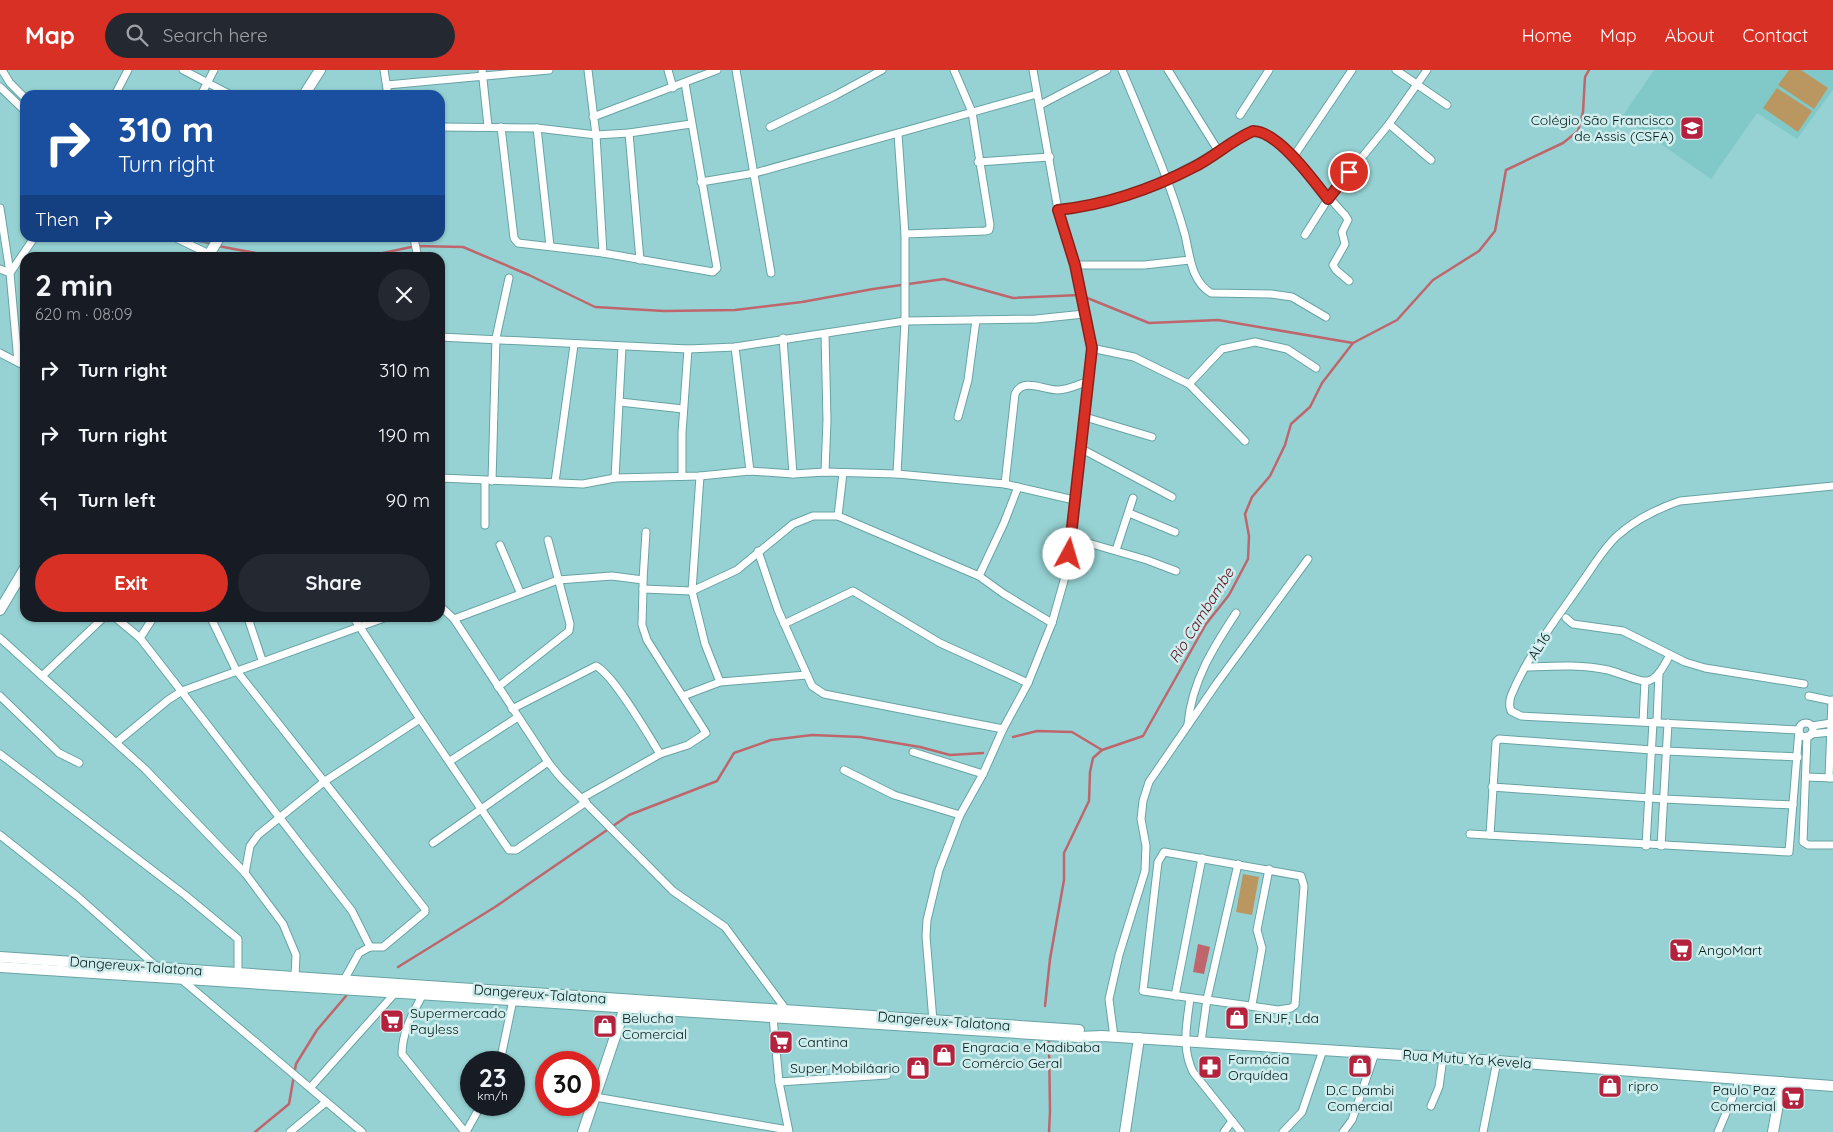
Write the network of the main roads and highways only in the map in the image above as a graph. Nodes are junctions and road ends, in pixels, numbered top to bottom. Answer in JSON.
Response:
{"nodes":[{"id":1,"x":320,"y":70,"type":"edge"},
{"id":2,"x":307,"y":90,"type":"edge"},
{"id":3,"x":20,"y":576,"type":"edge"},
{"id":4,"x":0,"y":610,"type":"edge"},
{"id":5,"x":0,"y":957,"type":"edge"},
{"id":6,"x":0,"y":967,"type":"edge"},
{"id":7,"x":625,"y":1007,"type":"junction"},
{"id":8,"x":1018,"y":1030,"type":"junction"},
{"id":9,"x":1102,"y":1036,"type":"joint"},
{"id":10,"x":1139,"y":1038,"type":"junction"},
{"id":11,"x":1782,"y":1082,"type":"junction"},
{"id":12,"x":1833,"y":1086,"type":"edge"},
{"id":13,"x":583,"y":1132,"type":"edge"},
{"id":14,"x":1125,"y":1132,"type":"edge"},
{"id":15,"x":1773,"y":1132,"type":"edge"}],
"edges":[{"from":1,"to":2,"type":"main road"},
{"from":3,"to":4,"type":"main road"},
{"from":5,"to":8,"type":"main road","name":"Dangereux-Talatona"},
{"from":6,"to":7,"type":"main road","name":"Dangereux-Talatona"},
{"from":7,"to":8,"type":"main road","name":"Dangereux-Talatona"},
{"from":7,"to":13,"type":"main road"},
{"from":8,"to":9,"type":"main road","name":"Dangereux-Talatona"},
{"from":9,"to":10,"type":"main road","name":"Rua Mutu Ya Kevela"},
{"from":10,"to":11,"type":"main road","name":"Rua Mutu Ya Kevela"},
{"from":10,"to":14,"type":"main road"},
{"from":11,"to":12,"type":"main road","name":"Rua Mutu Ya Kevela"},
{"from":11,"to":15,"type":"main road"}]}
